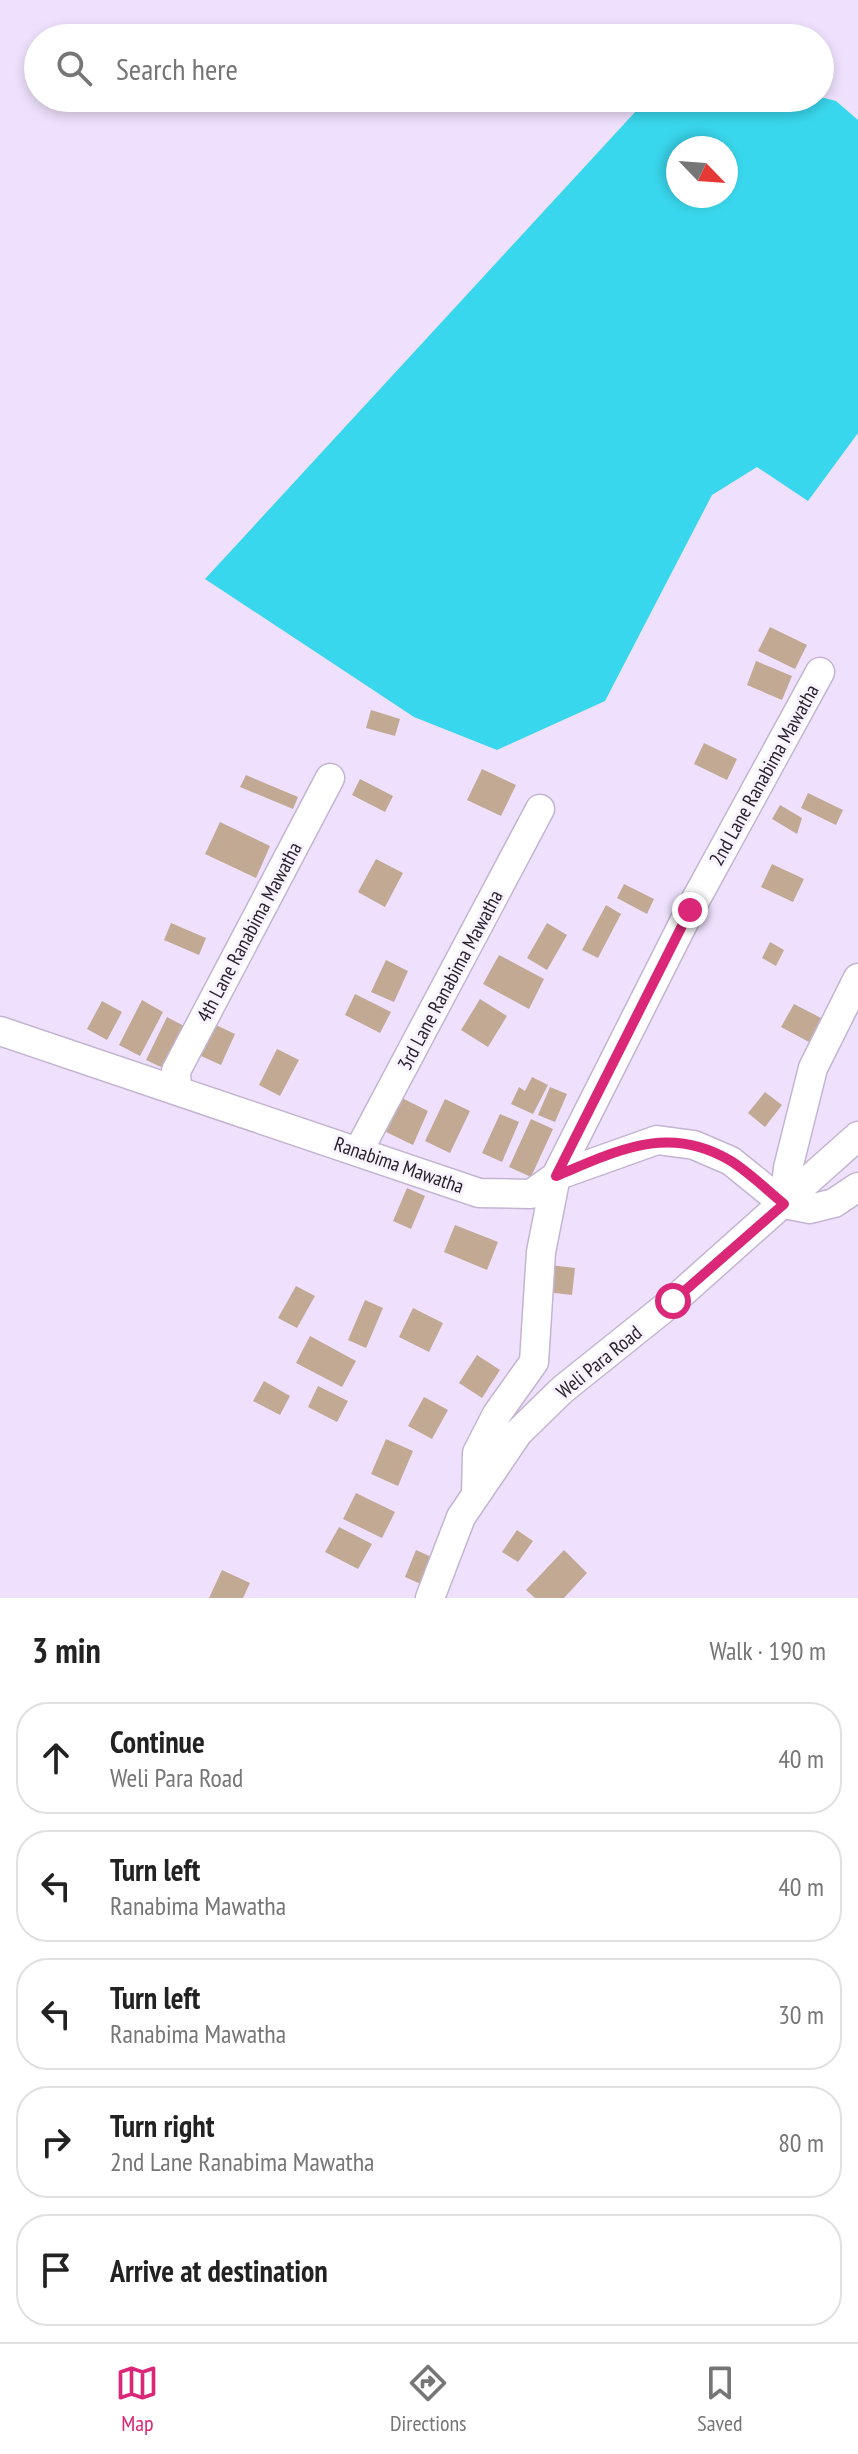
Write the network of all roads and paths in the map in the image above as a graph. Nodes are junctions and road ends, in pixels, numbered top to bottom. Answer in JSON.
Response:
{"nodes":[{"id":1,"x":820,"y":672,"type":"dead end"},
{"id":2,"x":330,"y":778,"type":"dead end"},
{"id":3,"x":540,"y":809,"type":"dead end"},
{"id":4,"x":858,"y":978,"type":"edge"},
{"id":5,"x":0,"y":1031,"type":"edge"},
{"id":6,"x":177,"y":1089,"type":"junction"},
{"id":7,"x":858,"y":1136,"type":"edge"},
{"id":8,"x":359,"y":1150,"type":"junction"},
{"id":9,"x":556,"y":1176,"type":"junction"},
{"id":10,"x":858,"y":1187,"type":"edge"},
{"id":11,"x":784,"y":1204,"type":"junction"},
{"id":12,"x":476,"y":1495,"type":"junction"},
{"id":13,"x":430,"y":1598,"type":"edge"}],
"edges":[{"from":1,"to":9,"type":"street","name":"2nd Lane Ranabima Mawatha"},
{"from":2,"to":6,"type":"street","name":"4th Lane Ranabima Mawatha"},
{"from":3,"to":8,"type":"street","name":"3rd Lane Ranabima Mawatha"},
{"from":4,"to":11,"type":"street"},
{"from":5,"to":6,"type":"street","name":"Ranabima Mawatha"},
{"from":6,"to":8,"type":"street","name":"Ranabima Mawatha"},
{"from":7,"to":11,"type":"street","name":"Weli Para Road"},
{"from":8,"to":9,"type":"street","name":"Ranabima Mawatha"},
{"from":9,"to":11,"type":"street","name":"Ranabima Mawatha"},
{"from":9,"to":12,"type":"street","name":"2nd Lane Ranabima Mawatha"},
{"from":10,"to":11,"type":"street"},
{"from":11,"to":12,"type":"street","name":"Weli Para Road"},
{"from":12,"to":13,"type":"street","name":"Weli Para Road"}]}
